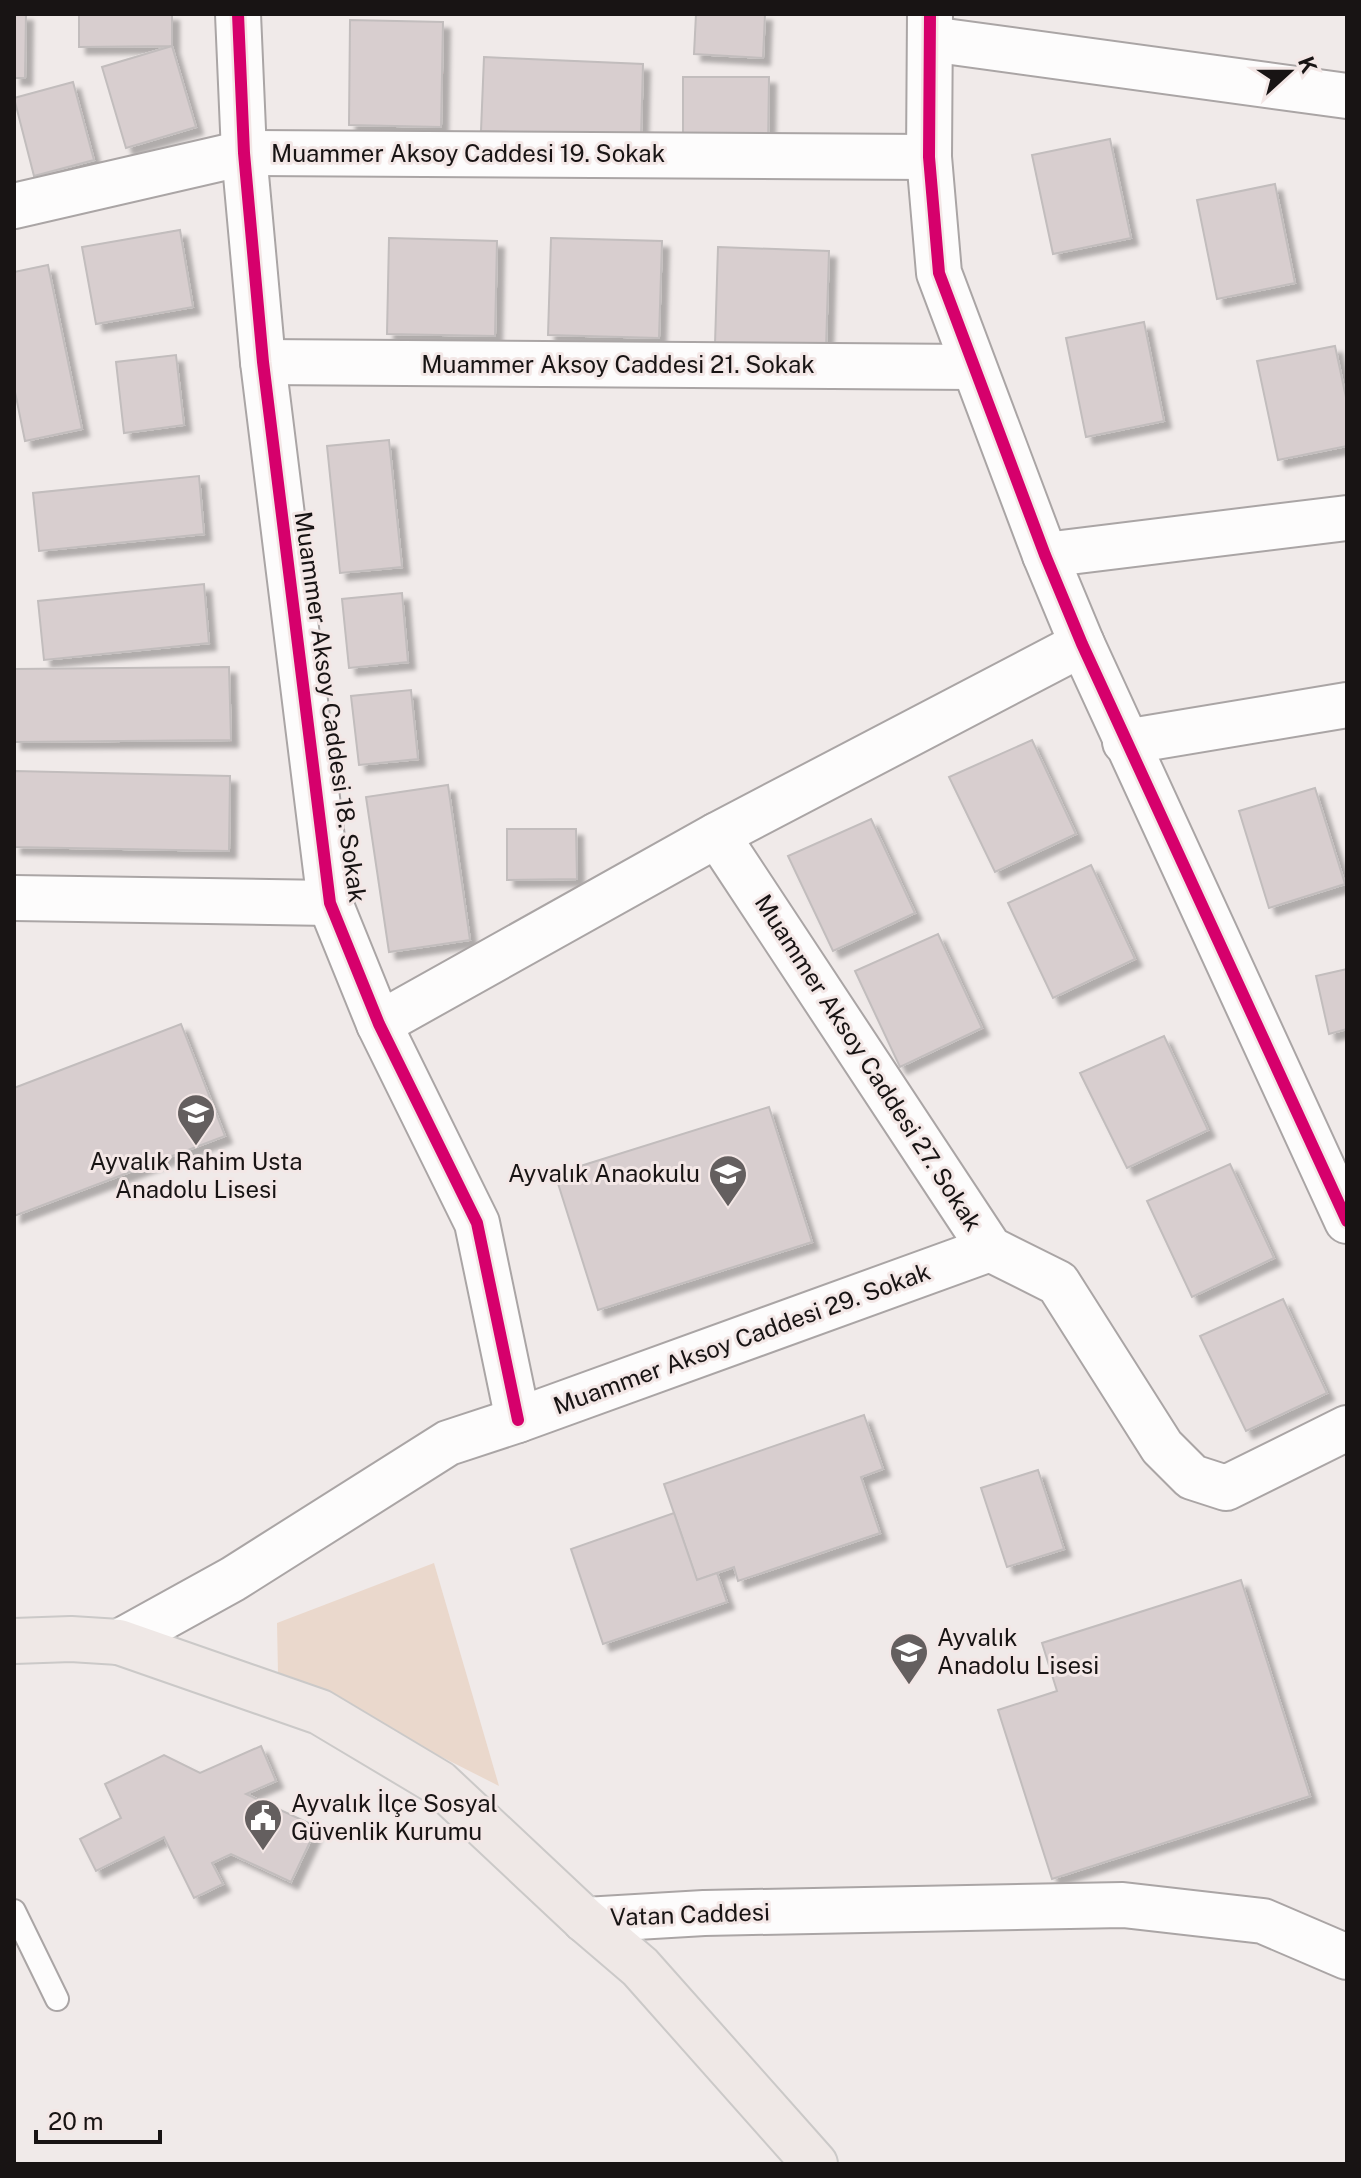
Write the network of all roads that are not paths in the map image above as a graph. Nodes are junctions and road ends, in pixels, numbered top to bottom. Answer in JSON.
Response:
{"nodes":[{"id":1,"x":238,"y":14,"type":"edge"},
{"id":2,"x":930,"y":27,"type":"edge"},
{"id":3,"x":1347,"y":96,"type":"edge"},
{"id":4,"x":244,"y":153,"type":"junction"},
{"id":5,"x":929,"y":157,"type":"junction"},
{"id":6,"x":14,"y":206,"type":"edge"},
{"id":7,"x":263,"y":362,"type":"junction"},
{"id":8,"x":973,"y":367,"type":"junction"},
{"id":9,"x":1347,"y":518,"type":"edge"},
{"id":10,"x":1045,"y":555,"type":"junction"},
{"id":11,"x":1082,"y":644,"type":"junction"},
{"id":12,"x":1347,"y":705,"type":"edge"},
{"id":13,"x":1125,"y":742,"type":"junction"},
{"id":14,"x":717,"y":835,"type":"junction"},
{"id":15,"x":14,"y":898,"type":"edge"},
{"id":16,"x":330,"y":903,"type":"junction"},
{"id":17,"x":379,"y":1024,"type":"junction"},
{"id":18,"x":1347,"y":1221,"type":"edge"},
{"id":19,"x":990,"y":1249,"type":"junction"},
{"id":20,"x":518,"y":1420,"type":"junction"},
{"id":21,"x":1347,"y":1428,"type":"edge"},
{"id":22,"x":14,"y":1641,"type":"edge"},
{"id":23,"x":119,"y":1642,"type":"junction"},
{"id":24,"x":14,"y":1911,"type":"edge"},
{"id":25,"x":585,"y":1920,"type":"junction"},
{"id":26,"x":1347,"y":1957,"type":"edge"},
{"id":27,"x":57,"y":1999,"type":"dead end"},
{"id":28,"x":815,"y":2164,"type":"edge"}],
"edges":[{"from":1,"to":4,"type":"street","name":"Muammer Aksoy Caddesi 18. Sokak"},
{"from":2,"to":3,"type":"street"},
{"from":2,"to":5,"type":"street"},
{"from":4,"to":5,"type":"street","name":"Muammer Aksoy Caddesi 19. Sokak"},
{"from":4,"to":6,"type":"street","name":"Muammer Aksoy Caddesi 19. Sokak"},
{"from":4,"to":7,"type":"street","name":"Muammer Aksoy Caddesi 18. Sokak"},
{"from":5,"to":8,"type":"street"},
{"from":7,"to":8,"type":"street","name":"Muammer Aksoy Caddesi 21. Sokak"},
{"from":7,"to":16,"type":"street","name":"Muammer Aksoy Caddesi 18. Sokak"},
{"from":8,"to":10,"type":"street"},
{"from":9,"to":10,"type":"street"},
{"from":10,"to":11,"type":"street"},
{"from":11,"to":13,"type":"street"},
{"from":11,"to":14,"type":"street"},
{"from":12,"to":13,"type":"street"},
{"from":13,"to":18,"type":"street"},
{"from":14,"to":17,"type":"street"},
{"from":14,"to":19,"type":"street","name":"Muammer Aksoy Caddesi 27. Sokak"},
{"from":15,"to":16,"type":"street"},
{"from":16,"to":17,"type":"street","name":"Muammer Aksoy Caddesi 18. Sokak"},
{"from":17,"to":20,"type":"street","name":"Muammer Aksoy Caddesi 18. Sokak"},
{"from":19,"to":20,"type":"street","name":"Muammer Aksoy Caddesi 29. Sokak"},
{"from":19,"to":21,"type":"street","name":"Muammer Aksoy Caddesi 27. Sokak"},
{"from":20,"to":23,"type":"street","name":"Muammer Aksoy Caddesi 29. Sokak"},
{"from":22,"to":23,"type":"main road","name":"Vatan Caddesi"},
{"from":23,"to":25,"type":"main road","name":"Vatan Caddesi"},
{"from":24,"to":27,"type":"lane"},
{"from":25,"to":26,"type":"street","name":"Vatan Caddesi"},
{"from":25,"to":28,"type":"main road"}]}
